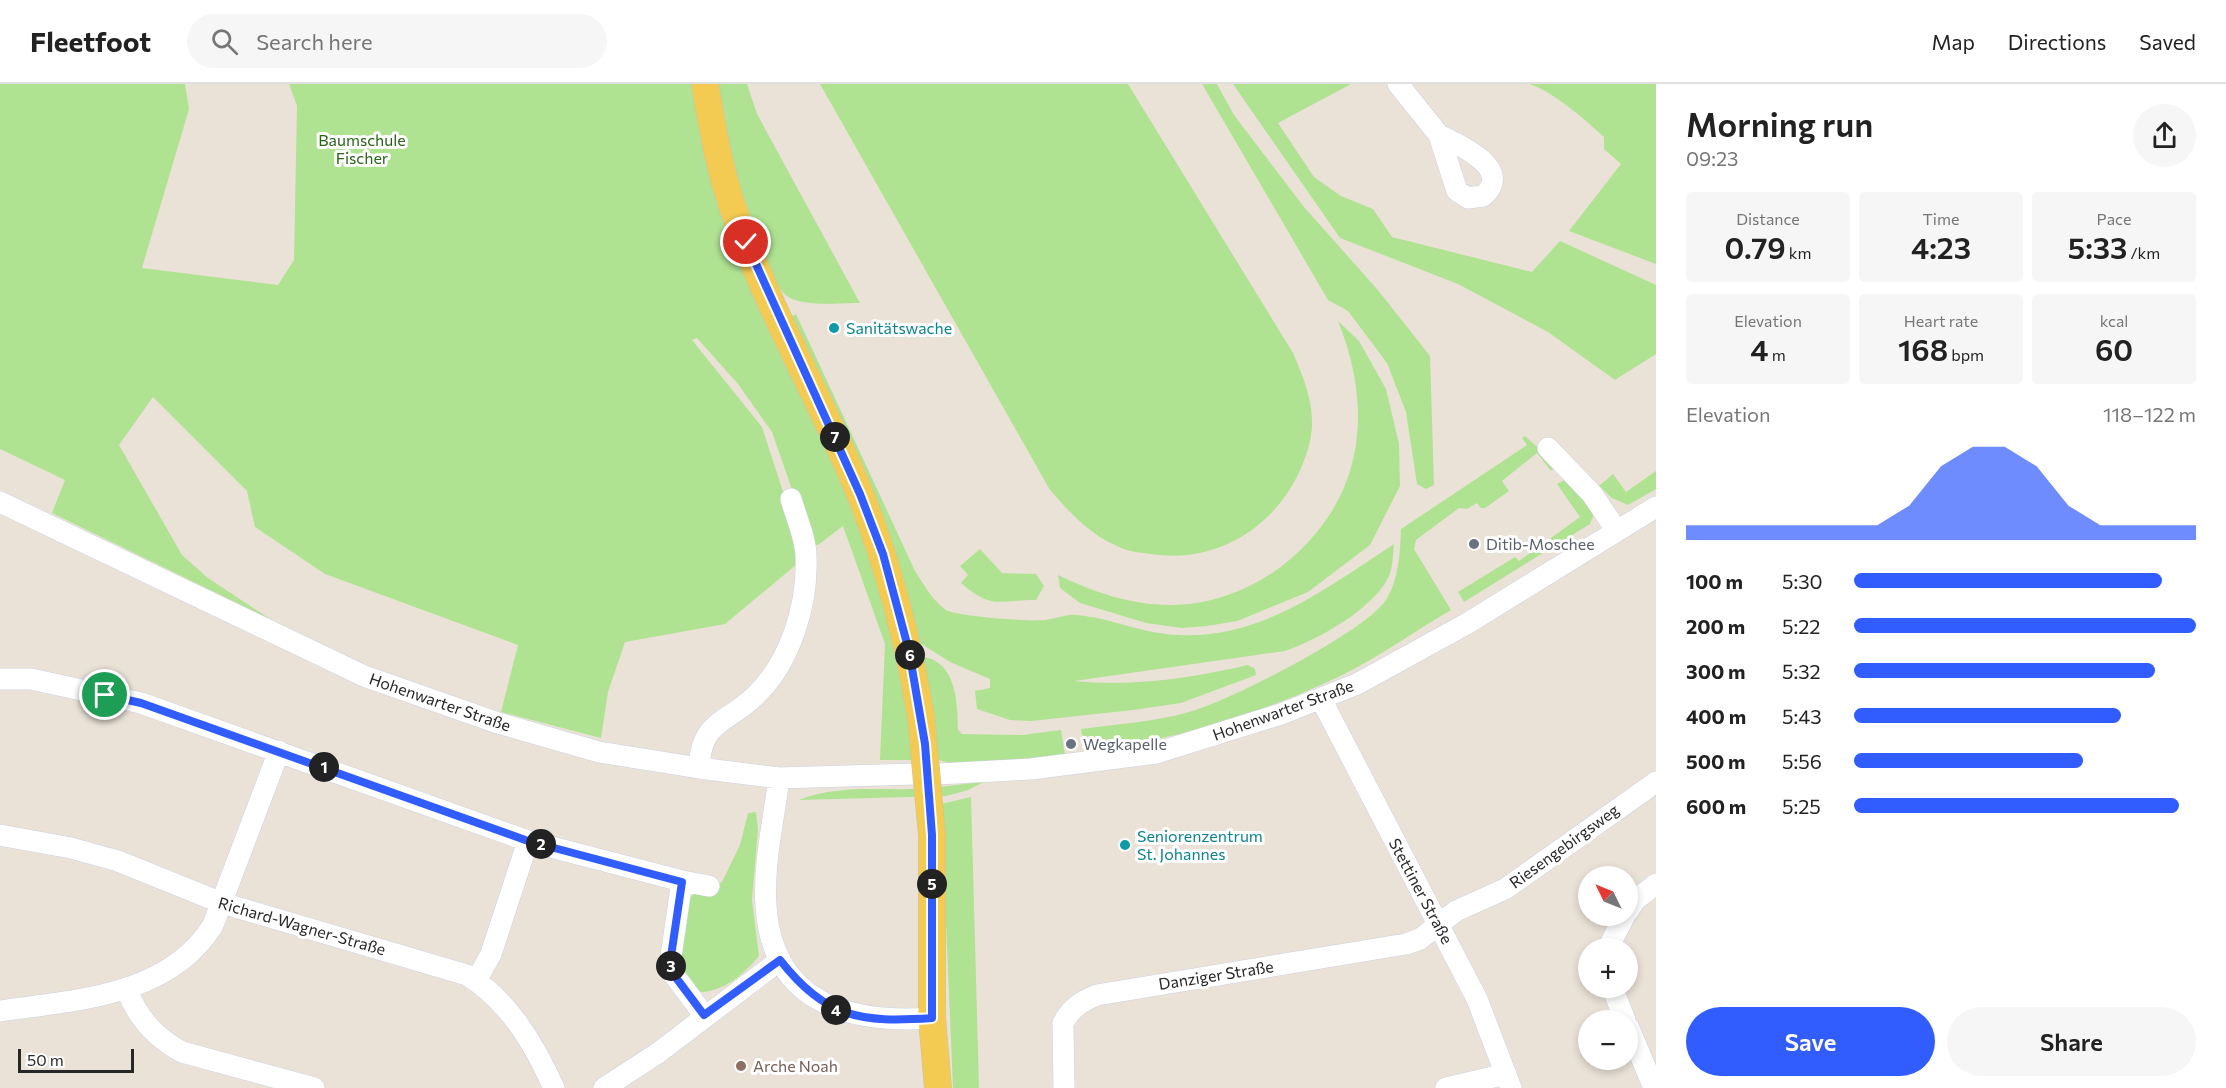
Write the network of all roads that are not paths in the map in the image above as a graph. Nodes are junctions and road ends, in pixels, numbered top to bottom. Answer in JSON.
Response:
{"nodes":[{"id":1,"x":705,"y":84,"type":"edge"},
{"id":2,"x":1398,"y":84,"type":"edge"},
{"id":3,"x":1439,"y":135,"type":"dead end"},
{"id":4,"x":1548,"y":448,"type":"dead end"},
{"id":5,"x":790,"y":499,"type":"dead end"},
{"id":6,"x":0,"y":502,"type":"edge"},
{"id":7,"x":1656,"y":507,"type":"edge"},
{"id":8,"x":1617,"y":531,"type":"junction"},
{"id":9,"x":0,"y":679,"type":"edge"},
{"id":10,"x":1321,"y":699,"type":"junction"},
{"id":11,"x":279,"y":751,"type":"junction"},
{"id":12,"x":699,"y":768,"type":"junction"},
{"id":13,"x":915,"y":774,"type":"dead end"},
{"id":14,"x":938,"y":774,"type":"dead end"},
{"id":15,"x":779,"y":778,"type":"junction"},
{"id":16,"x":1656,"y":782,"type":"edge"},
{"id":17,"x":0,"y":835,"type":"edge"},
{"id":18,"x":528,"y":841,"type":"junction"},
{"id":19,"x":682,"y":882,"type":"junction"},
{"id":20,"x":1656,"y":884,"type":"edge"},
{"id":21,"x":709,"y":886,"type":"dead end"},
{"id":22,"x":1638,"y":898,"type":"edge"},
{"id":23,"x":222,"y":903,"type":"junction"},
{"id":24,"x":1439,"y":924,"type":"junction"},
{"id":25,"x":780,"y":960,"type":"junction"},
{"id":26,"x":477,"y":981,"type":"junction"},
{"id":27,"x":126,"y":990,"type":"junction"},
{"id":28,"x":0,"y":1011,"type":"edge"},
{"id":29,"x":704,"y":1015,"type":"junction"},
{"id":30,"x":932,"y":1018,"type":"junction"},
{"id":31,"x":1638,"y":1050,"type":"edge"},
{"id":32,"x":1509,"y":1081,"type":"edge"},
{"id":33,"x":314,"y":1088,"type":"edge"},
{"id":34,"x":554,"y":1088,"type":"edge"},
{"id":35,"x":603,"y":1088,"type":"edge"},
{"id":36,"x":938,"y":1088,"type":"edge"},
{"id":37,"x":1064,"y":1088,"type":"edge"},
{"id":38,"x":1446,"y":1088,"type":"edge"},
{"id":39,"x":1654,"y":1088,"type":"edge"}],
"edges":[{"from":1,"to":30,"type":"main road","bridge":true},
{"from":2,"to":3,"type":"street"},
{"from":4,"to":8,"type":"street"},
{"from":5,"to":12,"type":"street"},
{"from":6,"to":12,"type":"street","name":"Hohenwarter Straße"},
{"from":7,"to":8,"type":"street","name":"Hohenwarter Straße"},
{"from":8,"to":10,"type":"street","name":"Hohenwarter Straße"},
{"from":9,"to":11,"type":"street"},
{"from":10,"to":14,"type":"street","name":"Hohenwarter Straße"},
{"from":10,"to":24,"type":"street","name":"Stettiner Straße"},
{"from":11,"to":18,"type":"street"},
{"from":11,"to":23,"type":"street"},
{"from":12,"to":15,"type":"street","name":"Hohenwarter Straße"},
{"from":13,"to":15,"type":"street","name":"Hohenwarter Straße"},
{"from":15,"to":25,"type":"street"},
{"from":16,"to":24,"type":"street","name":"Riesengebirgsweg"},
{"from":17,"to":23,"type":"street","name":"Richard-Wagner-Straße"},
{"from":18,"to":19,"type":"street"},
{"from":18,"to":26,"type":"street"},
{"from":19,"to":21,"type":"street"},
{"from":19,"to":29,"type":"street"},
{"from":20,"to":22,"type":"street"},
{"from":23,"to":26,"type":"street","name":"Richard-Wagner-Straße"},
{"from":23,"to":27,"type":"street"},
{"from":24,"to":32,"type":"street","name":"Stettiner Straße"},
{"from":24,"to":37,"type":"street","name":"Danziger Straße"},
{"from":25,"to":29,"type":"street"},
{"from":25,"to":30,"type":"street"},
{"from":26,"to":34,"type":"street","name":"Richard-Wagner-Straße"},
{"from":27,"to":28,"type":"street"},
{"from":27,"to":33,"type":"street"},
{"from":29,"to":35,"type":"street"},
{"from":30,"to":36,"type":"main road"},
{"from":31,"to":39,"type":"street"},
{"from":32,"to":38,"type":"street"}]}
